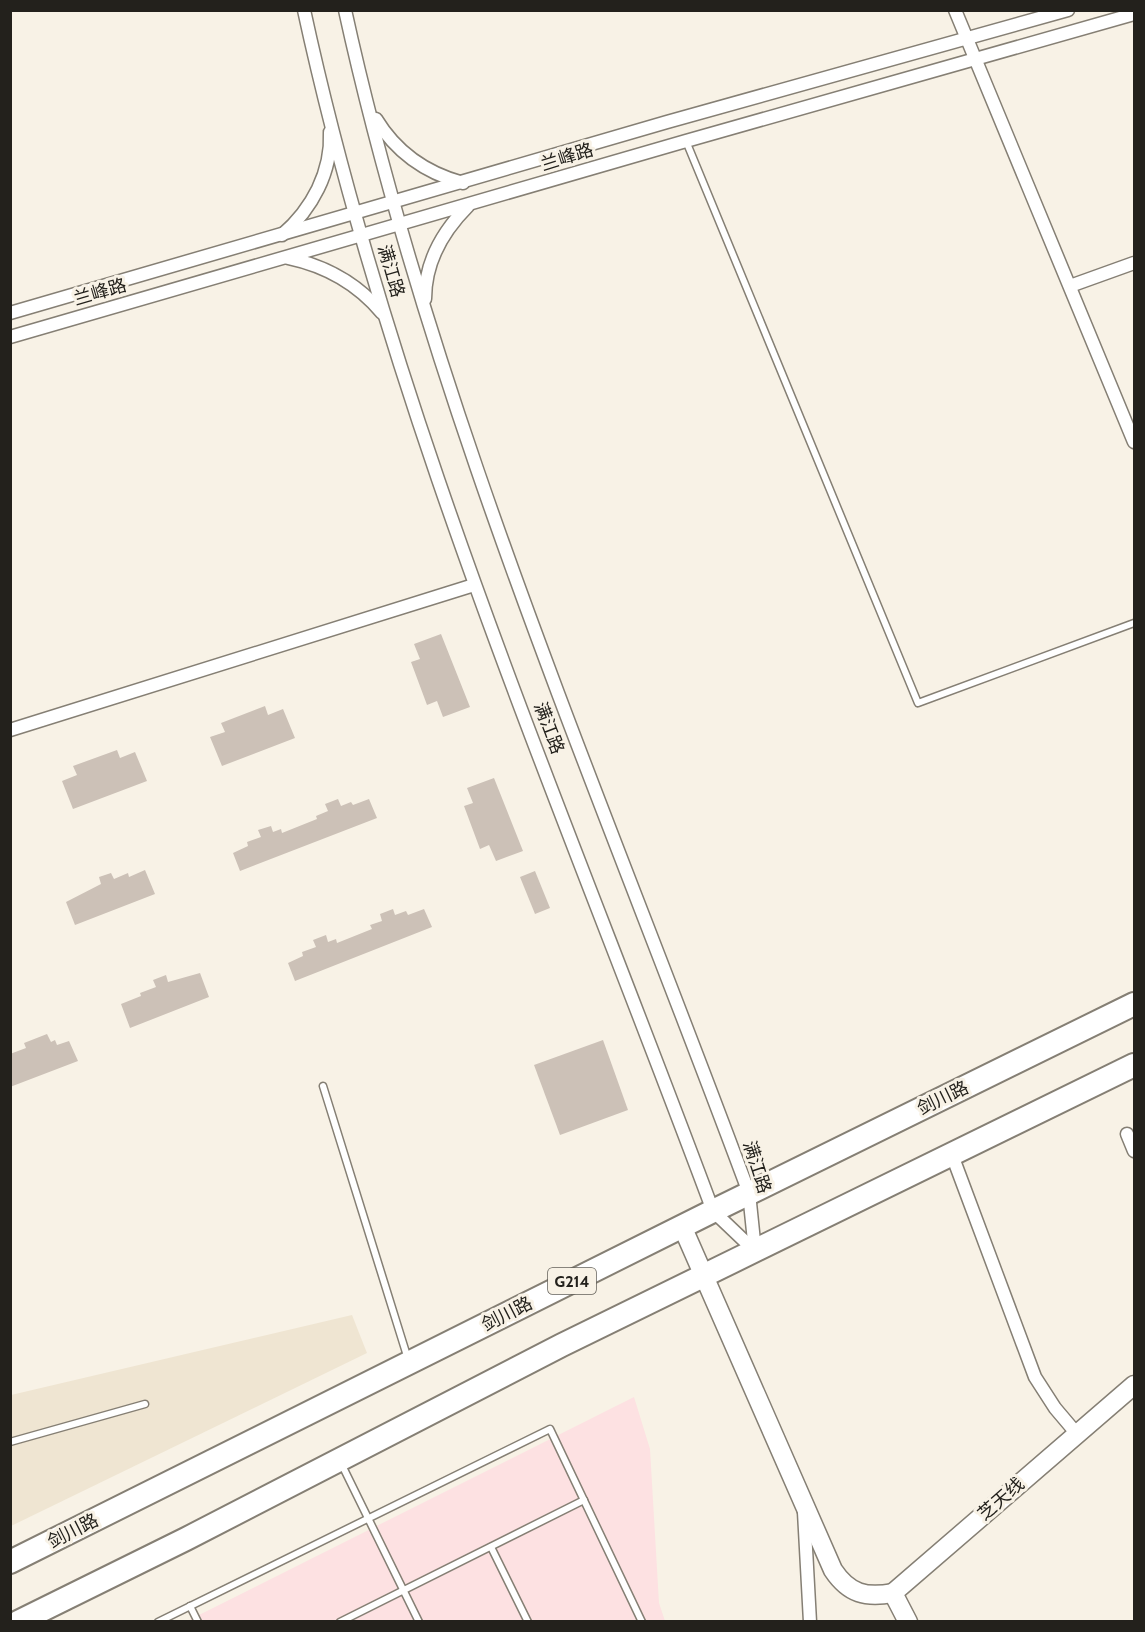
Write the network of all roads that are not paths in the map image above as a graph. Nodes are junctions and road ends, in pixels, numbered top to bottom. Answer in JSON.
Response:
{"nodes":[{"id":1,"x":304,"y":10,"type":"edge"},
{"id":2,"x":345,"y":10,"type":"edge"},
{"id":3,"x":956,"y":10,"type":"edge"},
{"id":4,"x":1068,"y":10,"type":"edge"},
{"id":5,"x":1134,"y":14,"type":"edge"},
{"id":6,"x":968,"y":40,"type":"junction"},
{"id":7,"x":976,"y":60,"type":"junction"},
{"id":8,"x":367,"y":98,"type":"junction"},
{"id":9,"x":327,"y":104,"type":"junction"},
{"id":10,"x":686,"y":141,"type":"junction"},
{"id":11,"x":464,"y":183,"type":"junction"},
{"id":12,"x":395,"y":204,"type":"junction"},
{"id":13,"x":468,"y":205,"type":"junction"},
{"id":14,"x":356,"y":215,"type":"junction"},
{"id":15,"x":401,"y":225,"type":"junction"},
{"id":16,"x":281,"y":236,"type":"junction"},
{"id":17,"x":362,"y":236,"type":"junction"},
{"id":18,"x":287,"y":258,"type":"junction"},
{"id":19,"x":1134,"y":263,"type":"edge"},
{"id":20,"x":1070,"y":286,"type":"junction"},
{"id":21,"x":425,"y":309,"type":"junction"},
{"id":22,"x":10,"y":313,"type":"edge"},
{"id":23,"x":385,"y":317,"type":"junction"},
{"id":24,"x":10,"y":337,"type":"edge"},
{"id":25,"x":1134,"y":442,"type":"edge"},
{"id":26,"x":474,"y":585,"type":"junction"},
{"id":27,"x":1134,"y":623,"type":"edge"},
{"id":28,"x":10,"y":730,"type":"edge"},
{"id":29,"x":1134,"y":1004,"type":"edge"},
{"id":30,"x":1134,"y":1065,"type":"edge"},
{"id":31,"x":324,"y":1086,"type":"dead end"},
{"id":32,"x":1127,"y":1134,"type":"dead end"},
{"id":33,"x":1134,"y":1151,"type":"edge"},
{"id":34,"x":952,"y":1155,"type":"junction"},
{"id":35,"x":749,"y":1193,"type":"junction"},
{"id":36,"x":713,"y":1211,"type":"junction"},
{"id":37,"x":682,"y":1226,"type":"junction"},
{"id":38,"x":755,"y":1251,"type":"junction"},
{"id":39,"x":702,"y":1276,"type":"junction"},
{"id":40,"x":409,"y":1363,"type":"junction"},
{"id":41,"x":1134,"y":1386,"type":"edge"},
{"id":42,"x":145,"y":1404,"type":"dead end"},
{"id":43,"x":1077,"y":1434,"type":"junction"},
{"id":44,"x":10,"y":1442,"type":"edge"},
{"id":45,"x":339,"y":1460,"type":"junction"},
{"id":46,"x":584,"y":1500,"type":"junction"},
{"id":47,"x":804,"y":1506,"type":"junction"},
{"id":48,"x":368,"y":1518,"type":"junction"},
{"id":49,"x":491,"y":1546,"type":"junction"},
{"id":50,"x":10,"y":1562,"type":"edge"},
{"id":51,"x":404,"y":1590,"type":"junction"},
{"id":52,"x":892,"y":1593,"type":"junction"},
{"id":53,"x":190,"y":1606,"type":"junction"},
{"id":54,"x":902,"y":1619,"type":"edge"},
{"id":55,"x":18,"y":1622,"type":"edge"},
{"id":56,"x":158,"y":1622,"type":"edge"},
{"id":57,"x":198,"y":1622,"type":"edge"},
{"id":58,"x":340,"y":1622,"type":"edge"},
{"id":59,"x":419,"y":1622,"type":"edge"},
{"id":60,"x":528,"y":1622,"type":"edge"},
{"id":61,"x":642,"y":1622,"type":"edge"},
{"id":62,"x":810,"y":1622,"type":"edge"}],
"edges":[{"from":1,"to":9,"type":"street","name":"满江路"},
{"from":2,"to":8,"type":"street","name":"满江路"},
{"from":3,"to":6,"type":"street"},
{"from":4,"to":6,"type":"street","name":"兰峰路"},
{"from":5,"to":7,"type":"street","name":"兰峰路"},
{"from":6,"to":7,"type":"street"},
{"from":6,"to":11,"type":"street","name":"兰峰路"},
{"from":7,"to":10,"type":"street","name":"兰峰路"},
{"from":7,"to":20,"type":"street"},
{"from":8,"to":11,"type":"street"},
{"from":8,"to":12,"type":"street","name":"满江路"},
{"from":9,"to":14,"type":"street","name":"满江路"},
{"from":9,"to":16,"type":"street"},
{"from":10,"to":13,"type":"street","name":"兰峰路"},
{"from":10,"to":27,"type":"lane"},
{"from":11,"to":12,"type":"street","name":"兰峰路"},
{"from":12,"to":14,"type":"street","name":"兰峰路"},
{"from":12,"to":15,"type":"street","name":"满江路"},
{"from":13,"to":15,"type":"street","name":"兰峰路"},
{"from":13,"to":21,"type":"street"},
{"from":14,"to":16,"type":"street","name":"兰峰路"},
{"from":14,"to":17,"type":"street","name":"满江路"},
{"from":15,"to":17,"type":"street","name":"兰峰路"},
{"from":15,"to":21,"type":"street","name":"满江路"},
{"from":16,"to":22,"type":"street","name":"兰峰路"},
{"from":17,"to":18,"type":"street","name":"兰峰路"},
{"from":17,"to":23,"type":"street","name":"满江路"},
{"from":18,"to":23,"type":"street"},
{"from":18,"to":24,"type":"street","name":"兰峰路"},
{"from":19,"to":20,"type":"street"},
{"from":20,"to":25,"type":"street"},
{"from":21,"to":35,"type":"street","name":"满江路"},
{"from":23,"to":26,"type":"street","name":"满江路"},
{"from":26,"to":28,"type":"street"},
{"from":26,"to":36,"type":"street","name":"满江路"},
{"from":29,"to":35,"type":"highway","name":"剑川路","number":"G214"},
{"from":30,"to":34,"type":"highway"},
{"from":31,"to":40,"type":"lane"},
{"from":32,"to":33,"type":"street"},
{"from":34,"to":38,"type":"highway"},
{"from":34,"to":43,"type":"street"},
{"from":35,"to":36,"type":"highway","name":"剑川路","number":"G214"},
{"from":35,"to":38,"type":"street","name":"满江路"},
{"from":36,"to":37,"type":"highway","name":"剑川路","number":"G214"},
{"from":36,"to":38,"type":"street","name":"满江路"},
{"from":37,"to":39,"type":"street"},
{"from":37,"to":40,"type":"highway","name":"剑川路","number":"G214"},
{"from":38,"to":39,"type":"highway"},
{"from":39,"to":45,"type":"highway"},
{"from":39,"to":47,"type":"street"},
{"from":40,"to":50,"type":"highway","name":"剑川路","number":"G214"},
{"from":41,"to":43,"type":"street","name":"芝天线"},
{"from":42,"to":44,"type":"lane"},
{"from":43,"to":52,"type":"street","name":"芝天线"},
{"from":45,"to":48,"type":"lane"},
{"from":45,"to":55,"type":"highway"},
{"from":46,"to":48,"type":"lane"},
{"from":46,"to":49,"type":"lane"},
{"from":46,"to":61,"type":"lane"},
{"from":47,"to":52,"type":"street"},
{"from":47,"to":62,"type":"street"},
{"from":48,"to":51,"type":"lane"},
{"from":48,"to":53,"type":"lane"},
{"from":49,"to":51,"type":"lane"},
{"from":49,"to":60,"type":"lane"},
{"from":51,"to":58,"type":"lane"},
{"from":51,"to":59,"type":"lane"},
{"from":52,"to":54,"type":"street"},
{"from":53,"to":56,"type":"lane"},
{"from":53,"to":57,"type":"lane"}]}
